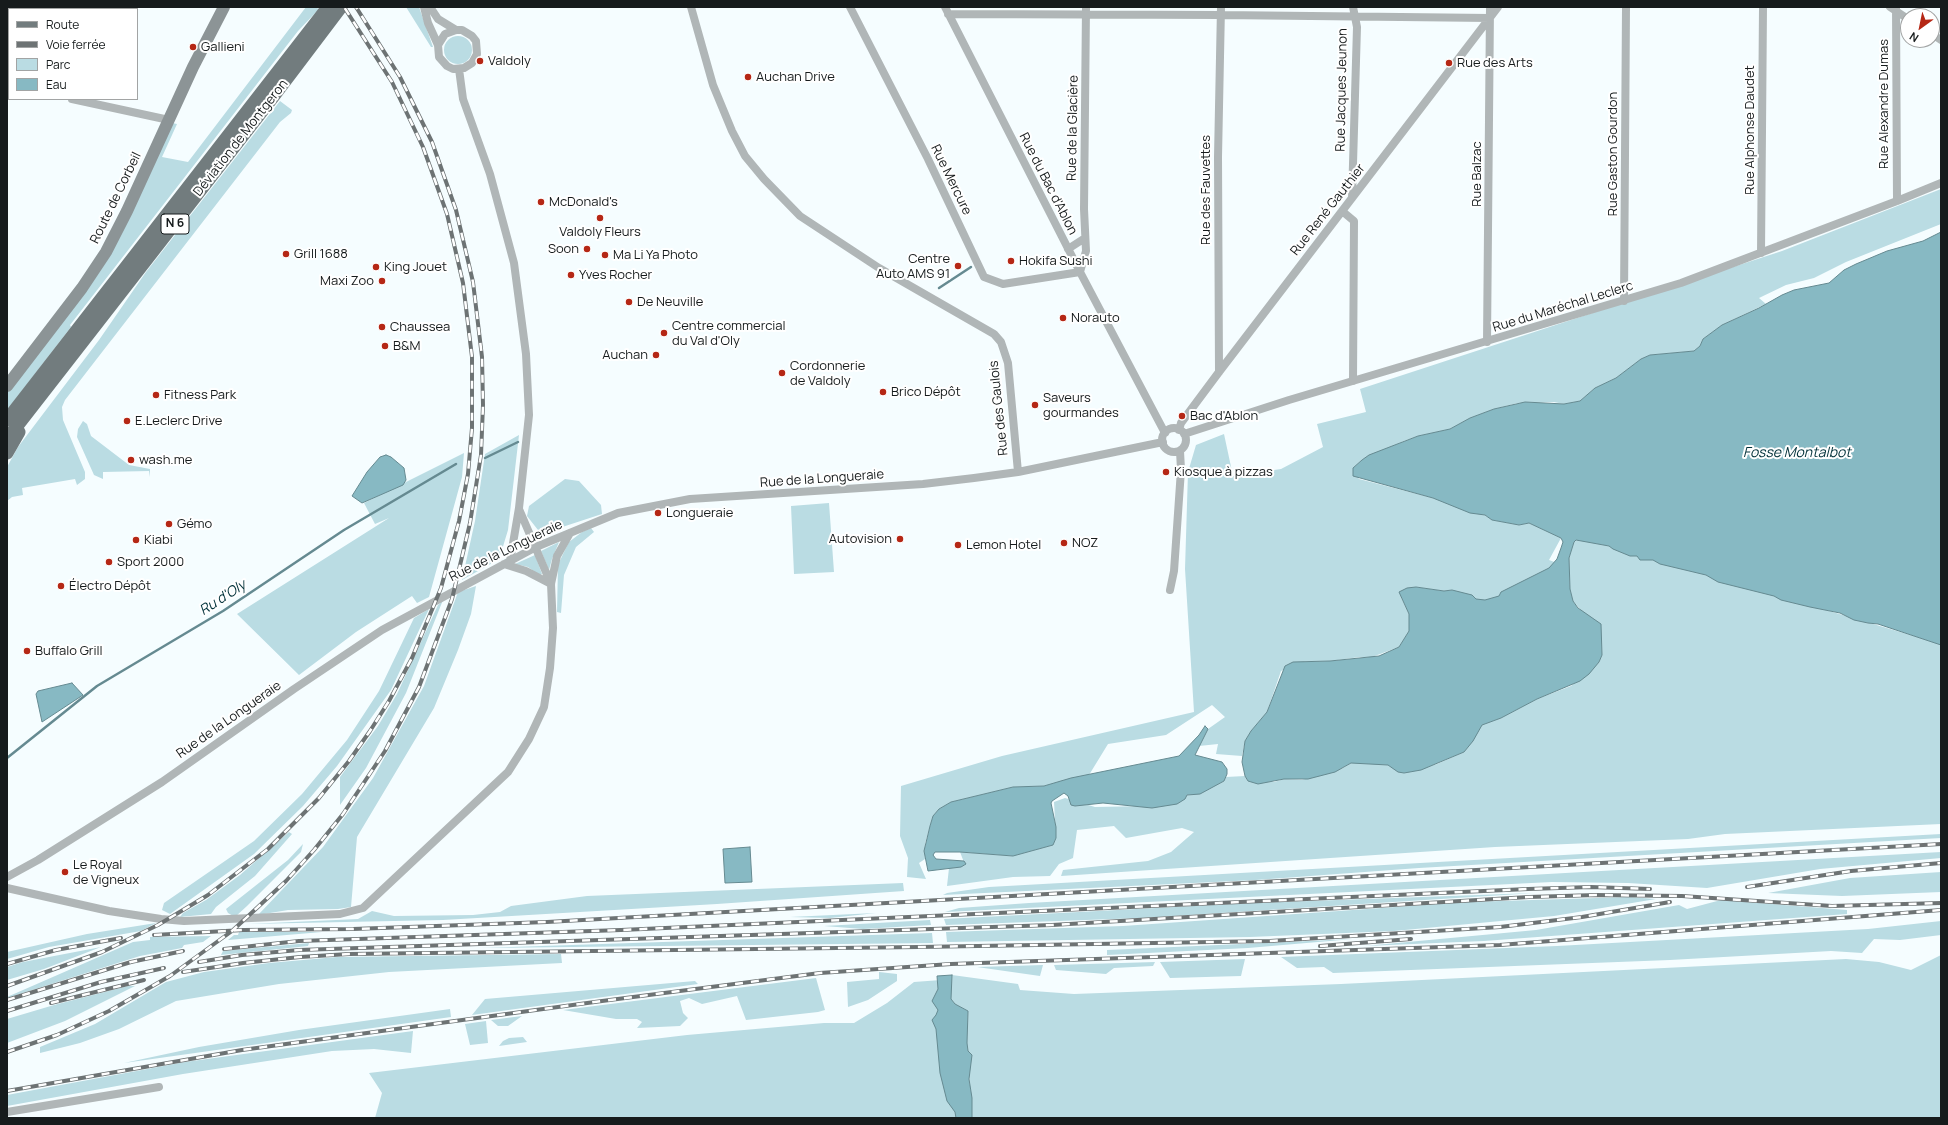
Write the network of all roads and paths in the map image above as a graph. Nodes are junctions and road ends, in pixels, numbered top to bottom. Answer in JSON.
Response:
{"nodes":[{"id":1,"x":224,"y":7,"type":"edge"},
{"id":2,"x":328,"y":7,"type":"edge"},
{"id":3,"x":341,"y":7,"type":"edge"},
{"id":4,"x":424,"y":7,"type":"edge"},
{"id":5,"x":430,"y":7,"type":"edge"},
{"id":6,"x":691,"y":7,"type":"edge"},
{"id":7,"x":850,"y":7,"type":"edge"},
{"id":8,"x":1354,"y":7,"type":"edge"},
{"id":9,"x":1490,"y":7,"type":"edge"},
{"id":10,"x":1498,"y":7,"type":"edge"},
{"id":11,"x":1626,"y":7,"type":"edge"},
{"id":12,"x":1763,"y":7,"type":"edge"},
{"id":13,"x":1894,"y":8,"type":"edge"},
{"id":14,"x":947,"y":11,"type":"edge"},
{"id":15,"x":1086,"y":11,"type":"edge"},
{"id":16,"x":1221,"y":11,"type":"edge"},
{"id":17,"x":1354,"y":17,"type":"junction"},
{"id":18,"x":1490,"y":18,"type":"junction"},
{"id":19,"x":456,"y":30,"type":"junction"},
{"id":20,"x":438,"y":45,"type":"junction"},
{"id":21,"x":459,"y":69,"type":"junction"},
{"id":22,"x":77,"y":100,"type":"edge"},
{"id":23,"x":169,"y":120,"type":"junction"},
{"id":24,"x":1941,"y":182,"type":"edge"},
{"id":25,"x":1352,"y":198,"type":"junction"},
{"id":26,"x":1897,"y":201,"type":"junction"},
{"id":27,"x":1342,"y":211,"type":"junction"},
{"id":28,"x":1085,"y":238,"type":"junction"},
{"id":29,"x":1068,"y":249,"type":"junction"},
{"id":30,"x":1762,"y":254,"type":"junction"},
{"id":31,"x":1080,"y":272,"type":"junction"},
{"id":32,"x":1624,"y":301,"type":"junction"},
{"id":33,"x":1487,"y":342,"type":"junction"},
{"id":34,"x":1219,"y":372,"type":"junction"},
{"id":35,"x":1354,"y":381,"type":"junction"},
{"id":36,"x":7,"y":386,"type":"edge"},
{"id":37,"x":34,"y":405,"type":"junction"},
{"id":38,"x":7,"y":420,"type":"edge"},
{"id":39,"x":1182,"y":432,"type":"junction"},
{"id":40,"x":1165,"y":433,"type":"junction"},
{"id":41,"x":7,"y":439,"type":"edge"},
{"id":42,"x":1163,"y":442,"type":"junction"},
{"id":43,"x":1180,"y":451,"type":"junction"},
{"id":44,"x":7,"y":453,"type":"edge"},
{"id":45,"x":1018,"y":472,"type":"junction"},
{"id":46,"x":519,"y":508,"type":"junction"},
{"id":47,"x":570,"y":533,"type":"junction"},
{"id":48,"x":536,"y":547,"type":"junction"},
{"id":49,"x":507,"y":562,"type":"junction"},
{"id":50,"x":551,"y":584,"type":"junction"},
{"id":51,"x":1170,"y":590,"type":"dead end"},
{"id":52,"x":7,"y":877,"type":"edge"},
{"id":53,"x":7,"y":888,"type":"edge"},
{"id":54,"x":159,"y":1087,"type":"dead end"},
{"id":55,"x":7,"y":1112,"type":"edge"}],
"edges":[{"from":1,"to":23,"type":"main road","name":"Route de Corbeil"},
{"from":2,"to":38,"type":"main road","name":"Déviation de Montgeron","number":"N 6"},
{"from":3,"to":37,"type":"main road","name":"Déviation de Montgeron","number":"N 6"},
{"from":4,"to":20,"type":"street"},
{"from":5,"to":19,"type":"street"},
{"from":6,"to":45,"type":"street","name":"Rue des Gaulois"},
{"from":7,"to":31,"type":"street","name":"Rue Mercure"},
{"from":8,"to":17,"type":"street","name":"Rue Jacques Jeunon"},
{"from":9,"to":18,"type":"street","name":"Rue Balzac"},
{"from":10,"to":18,"type":"street","name":"Rue René Gauthier"},
{"from":11,"to":32,"type":"street","name":"Rue Gaston Gourdon"},
{"from":12,"to":30,"type":"street","name":"Rue Alphonse Daudet"},
{"from":13,"to":26,"type":"street","name":"Rue Alexandre Dumas"},
{"from":14,"to":15,"type":"street"},
{"from":14,"to":29,"type":"street","name":"Rue du Bac d'Ablon"},
{"from":15,"to":16,"type":"street"},
{"from":15,"to":28,"type":"street","name":"Rue de la Glacière"},
{"from":16,"to":17,"type":"street"},
{"from":16,"to":34,"type":"street","name":"Rue des Fauvettes"},
{"from":17,"to":18,"type":"street"},
{"from":17,"to":25,"type":"street","name":"Rue Jacques Jeunon"},
{"from":18,"to":25,"type":"street","name":"Rue René Gauthier"},
{"from":18,"to":33,"type":"street","name":"Rue Balzac"},
{"from":19,"to":20,"type":"street"},
{"from":19,"to":21,"type":"street"},
{"from":20,"to":21,"type":"street"},
{"from":21,"to":46,"type":"street"},
{"from":22,"to":23,"type":"street"},
{"from":23,"to":36,"type":"main road","name":"Route de Corbeil"},
{"from":24,"to":26,"type":"street","name":"Rue du Maréchal Leclerc"},
{"from":25,"to":27,"type":"street","name":"Rue René Gauthier"},
{"from":26,"to":30,"type":"street","name":"Rue du Maréchal Leclerc"},
{"from":27,"to":34,"type":"street","name":"Rue René Gauthier"},
{"from":27,"to":35,"type":"street"},
{"from":28,"to":29,"type":"street"},
{"from":28,"to":31,"type":"street","name":"Rue de la Glacière"},
{"from":29,"to":31,"type":"street","name":"Rue du Bac d'Ablon"},
{"from":30,"to":32,"type":"street","name":"Rue du Maréchal Leclerc"},
{"from":31,"to":40,"type":"street","name":"Rue du Bac d'Ablon"},
{"from":32,"to":33,"type":"street","name":"Rue du Maréchal Leclerc"},
{"from":33,"to":35,"type":"street","name":"Rue du Maréchal Leclerc"},
{"from":34,"to":39,"type":"street","name":"Rue René Gauthier"},
{"from":35,"to":39,"type":"street","name":"Rue du Maréchal Leclerc"},
{"from":37,"to":41,"type":"main road","name":"Déviation de Montgeron","number":"N 6"},
{"from":37,"to":44,"type":"main road"},
{"from":39,"to":40,"type":"street"},
{"from":39,"to":43,"type":"street"},
{"from":40,"to":42,"type":"street"},
{"from":42,"to":43,"type":"street"},
{"from":42,"to":45,"type":"street","name":"Rue de la Longueraie"},
{"from":43,"to":51,"type":"street"},
{"from":45,"to":47,"type":"street","name":"Rue de la Longueraie"},
{"from":46,"to":48,"type":"street"},
{"from":46,"to":49,"type":"street"},
{"from":47,"to":48,"type":"street","name":"Rue de la Longueraie"},
{"from":47,"to":50,"type":"street"},
{"from":48,"to":49,"type":"street","name":"Rue de la Longueraie"},
{"from":48,"to":50,"type":"street"},
{"from":49,"to":50,"type":"street"},
{"from":49,"to":52,"type":"street","name":"Rue de la Longueraie"},
{"from":50,"to":53,"type":"street"},
{"from":54,"to":55,"type":"street"}]}
